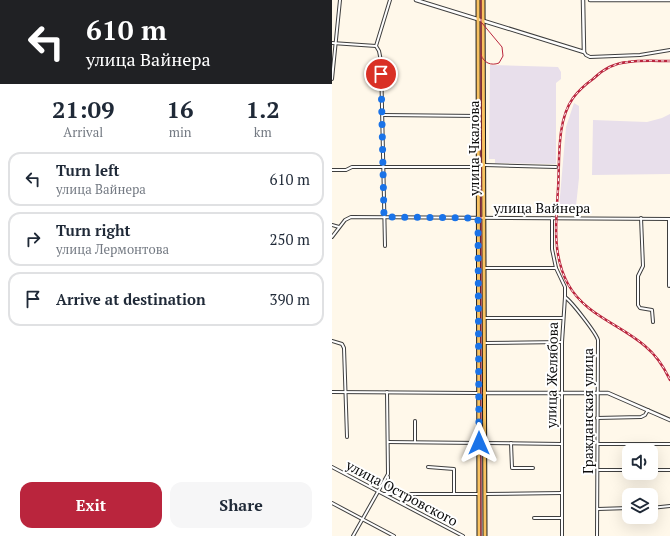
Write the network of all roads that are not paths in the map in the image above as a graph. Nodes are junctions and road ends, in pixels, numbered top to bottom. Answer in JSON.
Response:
{"nodes":[{"id":1,"x":340,"y":0,"type":"edge"},
{"id":2,"x":390,"y":0,"type":"edge"},
{"id":3,"x":416,"y":0,"type":"edge"},
{"id":4,"x":478,"y":0,"type":"edge"},
{"id":5,"x":483,"y":0,"type":"edge"},
{"id":6,"x":583,"y":0,"type":"edge"},
{"id":7,"x":590,"y":0,"type":"edge"},
{"id":8,"x":670,"y":0,"type":"edge"},
{"id":9,"x":478,"y":19,"type":"junction"},
{"id":10,"x":484,"y":20,"type":"junction"},
{"id":11,"x":332,"y":43,"type":"edge"},
{"id":12,"x":336,"y":43,"type":"junction"},
{"id":13,"x":376,"y":46,"type":"junction"},
{"id":14,"x":670,"y":50,"type":"edge"},
{"id":15,"x":584,"y":52,"type":"junction"},
{"id":16,"x":332,"y":80,"type":"edge"},
{"id":17,"x":383,"y":114,"type":"junction"},
{"id":18,"x":479,"y":116,"type":"junction"},
{"id":19,"x":485,"y":165,"type":"junction"},
{"id":20,"x":384,"y":167,"type":"junction"},
{"id":21,"x":479,"y":167,"type":"junction"},
{"id":22,"x":556,"y":167,"type":"dead end"},
{"id":23,"x":332,"y":170,"type":"edge"},
{"id":24,"x":384,"y":217,"type":"junction"},
{"id":25,"x":552,"y":217,"type":"junction"},
{"id":26,"x":478,"y":218,"type":"junction"},
{"id":27,"x":484,"y":218,"type":"junction"},
{"id":28,"x":641,"y":218,"type":"junction"},
{"id":29,"x":669,"y":219,"type":"edge"},
{"id":30,"x":332,"y":226,"type":"edge"},
{"id":31,"x":339,"y":227,"type":"junction"},
{"id":32,"x":332,"y":237,"type":"edge"},
{"id":33,"x":385,"y":246,"type":"dead end"},
{"id":34,"x":484,"y":268,"type":"junction"},
{"id":35,"x":556,"y":268,"type":"junction"},
{"id":36,"x":670,"y":286,"type":"edge"},
{"id":37,"x":565,"y":297,"type":"junction"},
{"id":38,"x":484,"y":318,"type":"junction"},
{"id":39,"x":563,"y":318,"type":"junction"},
{"id":40,"x":653,"y":322,"type":"dead end"},
{"id":41,"x":332,"y":341,"type":"edge"},
{"id":42,"x":562,"y":342,"type":"junction"},
{"id":43,"x":485,"y":343,"type":"junction"},
{"id":44,"x":332,"y":392,"type":"edge"},
{"id":45,"x":346,"y":392,"type":"junction"},
{"id":46,"x":387,"y":392,"type":"junction"},
{"id":47,"x":562,"y":392,"type":"junction"},
{"id":48,"x":597,"y":392,"type":"junction"},
{"id":49,"x":478,"y":393,"type":"junction"},
{"id":50,"x":484,"y":393,"type":"junction"},
{"id":51,"x":648,"y":410,"type":"junction"},
{"id":52,"x":597,"y":418,"type":"junction"},
{"id":53,"x":670,"y":420,"type":"edge"},
{"id":54,"x":415,"y":421,"type":"dead end"},
{"id":55,"x":347,"y":436,"type":"dead end"},
{"id":56,"x":388,"y":442,"type":"junction"},
{"id":57,"x":415,"y":442,"type":"junction"},
{"id":58,"x":479,"y":443,"type":"junction"},
{"id":59,"x":485,"y":443,"type":"junction"},
{"id":60,"x":511,"y":443,"type":"junction"},
{"id":61,"x":562,"y":444,"type":"junction"},
{"id":62,"x":598,"y":444,"type":"junction"},
{"id":63,"x":670,"y":444,"type":"edge"},
{"id":64,"x":332,"y":467,"type":"edge"},
{"id":65,"x":428,"y":467,"type":"dead end"},
{"id":66,"x":533,"y":468,"type":"dead end"},
{"id":67,"x":598,"y":470,"type":"junction"},
{"id":68,"x":622,"y":470,"type":"edge"},
{"id":69,"x":658,"y":470,"type":"edge"},
{"id":70,"x":670,"y":470,"type":"edge"},
{"id":71,"x":388,"y":474,"type":"junction"},
{"id":72,"x":378,"y":492,"type":"junction"},
{"id":73,"x":454,"y":493,"type":"junction"},
{"id":74,"x":562,"y":493,"type":"junction"},
{"id":75,"x":382,"y":494,"type":"junction"},
{"id":76,"x":387,"y":494,"type":"junction"},
{"id":77,"x":479,"y":494,"type":"junction"},
{"id":78,"x":485,"y":494,"type":"junction"},
{"id":79,"x":332,"y":503,"type":"edge"},
{"id":80,"x":670,"y":506,"type":"edge"},
{"id":81,"x":658,"y":507,"type":"edge"},
{"id":82,"x":598,"y":508,"type":"junction"},
{"id":83,"x":622,"y":508,"type":"edge"},
{"id":84,"x":534,"y":518,"type":"dead end"},
{"id":85,"x":562,"y":518,"type":"junction"},
{"id":86,"x":362,"y":520,"type":"junction"},
{"id":87,"x":353,"y":536,"type":"edge"},
{"id":88,"x":394,"y":536,"type":"edge"},
{"id":89,"x":463,"y":536,"type":"edge"},
{"id":90,"x":479,"y":536,"type":"edge"},
{"id":91,"x":485,"y":536,"type":"edge"},
{"id":92,"x":562,"y":536,"type":"edge"},
{"id":93,"x":597,"y":536,"type":"edge"}],
"edges":[{"from":1,"to":12,"type":"street"},
{"from":2,"to":13,"type":"street"},
{"from":3,"to":9,"type":"street"},
{"from":4,"to":9,"type":"main road","name":"улица Чкалова"},
{"from":5,"to":10,"type":"main road","name":"улица Чкалова"},
{"from":6,"to":15,"type":"street"},
{"from":7,"to":8,"type":"street"},
{"from":9,"to":10,"type":"street"},
{"from":9,"to":18,"type":"main road","name":"улица Чкалова"},
{"from":10,"to":15,"type":"street"},
{"from":10,"to":19,"type":"main road","name":"улица Чкалова"},
{"from":11,"to":12,"type":"street"},
{"from":12,"to":13,"type":"street"},
{"from":12,"to":16,"type":"street"},
{"from":13,"to":17,"type":"street"},
{"from":14,"to":15,"type":"street"},
{"from":17,"to":18,"type":"street"},
{"from":17,"to":20,"type":"street"},
{"from":18,"to":21,"type":"main road","name":"улица Чкалова"},
{"from":19,"to":22,"type":"street"},
{"from":19,"to":27,"type":"main road","name":"улица Чкалова"},
{"from":20,"to":21,"type":"street"},
{"from":20,"to":23,"type":"street"},
{"from":20,"to":24,"type":"street"},
{"from":21,"to":26,"type":"main road","name":"улица Чкалова"},
{"from":24,"to":26,"type":"street","name":"улица Вайнера"},
{"from":24,"to":31,"type":"street","name":"улица Вайнера"},
{"from":24,"to":33,"type":"street"},
{"from":25,"to":27,"type":"street","name":"улица Вайнера"},
{"from":25,"to":28,"type":"street","name":"улица Вайнера"},
{"from":25,"to":35,"type":"street","name":"улица Желябова"},
{"from":26,"to":27,"type":"street","name":"улица Вайнера"},
{"from":26,"to":49,"type":"main road","name":"улица Чкалова"},
{"from":27,"to":34,"type":"main road","name":"улица Чкалова"},
{"from":28,"to":29,"type":"street","name":"улица Вайнера"},
{"from":28,"to":40,"type":"street"},
{"from":29,"to":36,"type":"street"},
{"from":30,"to":31,"type":"street"},
{"from":31,"to":32,"type":"street","name":"улица Вайнера"},
{"from":34,"to":35,"type":"street"},
{"from":34,"to":38,"type":"main road","name":"улица Чкалова"},
{"from":35,"to":37,"type":"street","name":"улица Желябова"},
{"from":37,"to":39,"type":"street","name":"улица Желябова"},
{"from":37,"to":48,"type":"street","name":"Гражданская улица"},
{"from":38,"to":39,"type":"street"},
{"from":38,"to":43,"type":"main road","name":"улица Чкалова"},
{"from":39,"to":42,"type":"street","name":"улица Желябова"},
{"from":41,"to":45,"type":"street"},
{"from":42,"to":43,"type":"street"},
{"from":42,"to":47,"type":"street","name":"улица Желябова"},
{"from":43,"to":50,"type":"main road","name":"улица Чкалова"},
{"from":44,"to":45,"type":"street"},
{"from":45,"to":46,"type":"street"},
{"from":45,"to":55,"type":"street"},
{"from":46,"to":49,"type":"street"},
{"from":46,"to":56,"type":"street"},
{"from":47,"to":48,"type":"street"},
{"from":47,"to":50,"type":"street"},
{"from":47,"to":61,"type":"street","name":"улица Желябова"},
{"from":48,"to":51,"type":"street"},
{"from":48,"to":52,"type":"street","name":"Гражданская улица"},
{"from":49,"to":50,"type":"main road"},
{"from":49,"to":58,"type":"main road","name":"улица Чкалова"},
{"from":50,"to":59,"type":"main road","name":"улица Чкалова"},
{"from":51,"to":52,"type":"street"},
{"from":51,"to":53,"type":"street"},
{"from":52,"to":62,"type":"street","name":"Гражданская улица"},
{"from":54,"to":57,"type":"street"},
{"from":56,"to":57,"type":"street"},
{"from":56,"to":71,"type":"street"},
{"from":57,"to":58,"type":"street"},
{"from":58,"to":77,"type":"main road","name":"улица Чкалова"},
{"from":59,"to":60,"type":"street"},
{"from":59,"to":78,"type":"main road","name":"улица Чкалова"},
{"from":60,"to":61,"type":"street"},
{"from":60,"to":66,"type":"street"},
{"from":61,"to":74,"type":"street","name":"улица Желябова"},
{"from":62,"to":63,"type":"street"},
{"from":62,"to":67,"type":"street","name":"Гражданская улица"},
{"from":64,"to":72,"type":"street","name":"улица Островского"},
{"from":65,"to":73,"type":"street"},
{"from":67,"to":68,"type":"street"},
{"from":67,"to":82,"type":"street","name":"Гражданская улица"},
{"from":69,"to":70,"type":"street"},
{"from":71,"to":72,"type":"street"},
{"from":71,"to":76,"type":"street"},
{"from":72,"to":75,"type":"street","name":"улица Островского"},
{"from":72,"to":86,"type":"street"},
{"from":73,"to":76,"type":"street"},
{"from":73,"to":77,"type":"street"},
{"from":74,"to":78,"type":"street"},
{"from":74,"to":85,"type":"street","name":"улица Желябова"},
{"from":75,"to":76,"type":"street"},
{"from":75,"to":89,"type":"street","name":"улица Островского"},
{"from":77,"to":90,"type":"main road","name":"улица Чкалова"},
{"from":78,"to":91,"type":"main road","name":"улица Чкалова"},
{"from":79,"to":86,"type":"street"},
{"from":80,"to":81,"type":"street"},
{"from":82,"to":83,"type":"street"},
{"from":82,"to":93,"type":"street","name":"Гражданская улица"},
{"from":84,"to":85,"type":"street"},
{"from":85,"to":92,"type":"street","name":"улица Желябова"},
{"from":86,"to":87,"type":"street"},
{"from":86,"to":88,"type":"street"}]}
